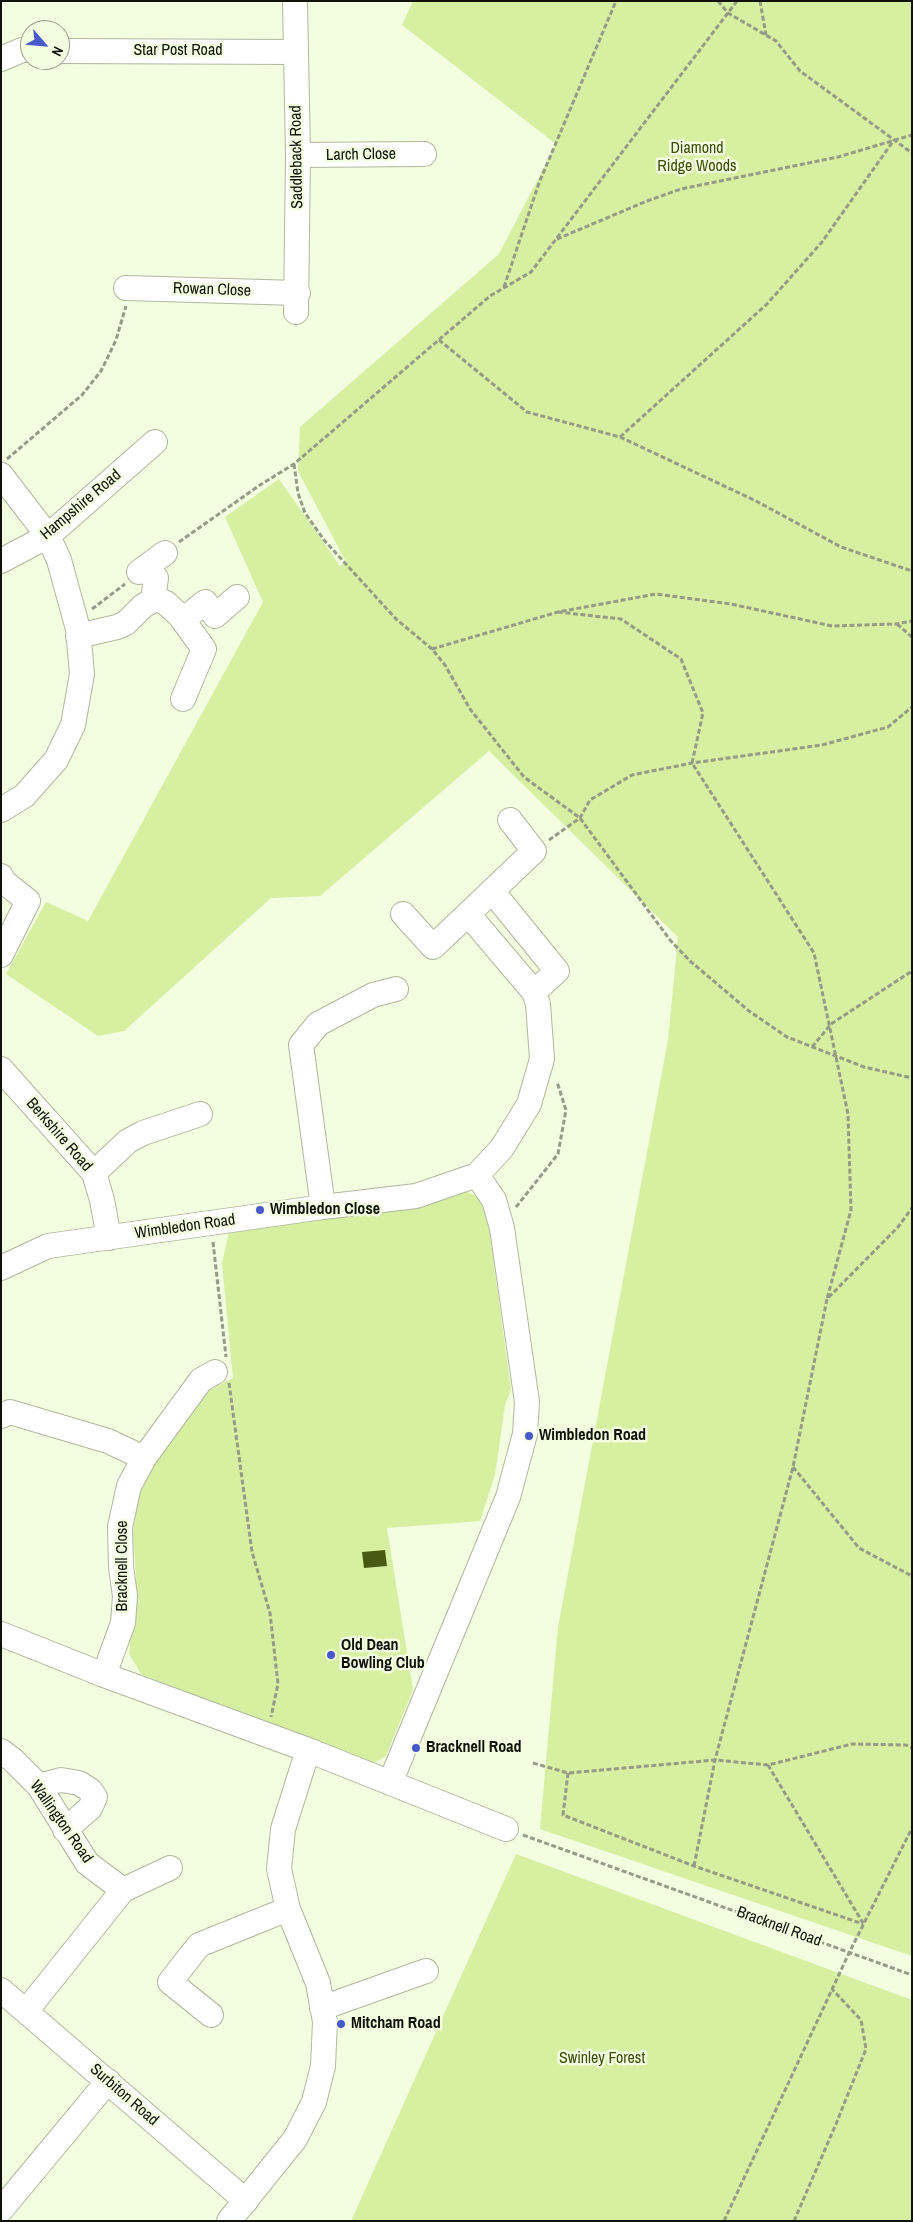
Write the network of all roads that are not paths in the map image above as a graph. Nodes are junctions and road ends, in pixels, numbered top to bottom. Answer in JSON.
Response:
{"nodes":[{"id":1,"x":295,"y":1,"type":"edge"},
{"id":2,"x":20,"y":51,"type":"edge"},
{"id":3,"x":70,"y":51,"type":"edge"},
{"id":4,"x":295,"y":52,"type":"junction"},
{"id":5,"x":1,"y":59,"type":"edge"},
{"id":6,"x":424,"y":154,"type":"dead end"},
{"id":7,"x":298,"y":155,"type":"junction"},
{"id":8,"x":126,"y":288,"type":"road end"},
{"id":9,"x":297,"y":303,"type":"joint"},
{"id":10,"x":155,"y":442,"type":"dead end"},
{"id":11,"x":1,"y":475,"type":"edge"},
{"id":12,"x":48,"y":536,"type":"junction"},
{"id":13,"x":164,"y":553,"type":"road end"},
{"id":14,"x":1,"y":561,"type":"edge"},
{"id":15,"x":237,"y":597,"type":"dead end"},
{"id":16,"x":153,"y":600,"type":"junction"},
{"id":17,"x":185,"y":623,"type":"junction"},
{"id":18,"x":76,"y":626,"type":"junction"},
{"id":19,"x":183,"y":698,"type":"dead end"},
{"id":20,"x":1,"y":810,"type":"edge"},
{"id":21,"x":510,"y":820,"type":"dead end"},
{"id":22,"x":1,"y":876,"type":"edge"},
{"id":23,"x":492,"y":891,"type":"junction"},
{"id":24,"x":403,"y":914,"type":"dead end"},
{"id":25,"x":468,"y":914,"type":"junction"},
{"id":26,"x":1,"y":955,"type":"edge"},
{"id":27,"x":396,"y":989,"type":"dead end"},
{"id":28,"x":534,"y":992,"type":"junction"},
{"id":29,"x":1,"y":1069,"type":"edge"},
{"id":30,"x":200,"y":1114,"type":"dead end"},
{"id":31,"x":94,"y":1173,"type":"junction"},
{"id":32,"x":477,"y":1175,"type":"junction"},
{"id":33,"x":323,"y":1207,"type":"junction"},
{"id":34,"x":109,"y":1238,"type":"junction"},
{"id":35,"x":1,"y":1268,"type":"edge"},
{"id":36,"x":222,"y":1377,"type":"road end"},
{"id":37,"x":1,"y":1416,"type":"edge"},
{"id":38,"x":144,"y":1458,"type":"junction"},
{"id":39,"x":1,"y":1634,"type":"edge"},
{"id":40,"x":104,"y":1675,"type":"junction"},
{"id":41,"x":308,"y":1750,"type":"junction"},
{"id":42,"x":1,"y":1751,"type":"edge"},
{"id":43,"x":390,"y":1783,"type":"junction"},
{"id":44,"x":40,"y":1786,"type":"junction"},
{"id":45,"x":506,"y":1829,"type":"dead end"},
{"id":46,"x":65,"y":1830,"type":"junction"},
{"id":47,"x":170,"y":1868,"type":"dead end"},
{"id":48,"x":123,"y":1890,"type":"junction"},
{"id":49,"x":288,"y":1909,"type":"junction"},
{"id":50,"x":426,"y":1971,"type":"dead end"},
{"id":51,"x":1,"y":1990,"type":"edge"},
{"id":52,"x":322,"y":2008,"type":"junction"},
{"id":53,"x":27,"y":2010,"type":"junction"},
{"id":54,"x":211,"y":2015,"type":"dead end"},
{"id":55,"x":108,"y":2081,"type":"junction"},
{"id":56,"x":246,"y":2201,"type":"junction"},
{"id":57,"x":1,"y":2210,"type":"edge"},
{"id":58,"x":230,"y":2221,"type":"edge"}],
"edges":[{"from":1,"to":4,"type":"street","name":"Saddleback Road"},
{"from":2,"to":5,"type":"street"},
{"from":3,"to":4,"type":"street","name":"Star Post Road"},
{"from":4,"to":7,"type":"street","name":"Saddleback Road"},
{"from":6,"to":7,"type":"street","name":"Larch Close"},
{"from":7,"to":9,"type":"street","name":"Saddleback Road"},
{"from":8,"to":9,"type":"street","name":"Rowan Close"},
{"from":10,"to":12,"type":"street","name":"Hampshire Road"},
{"from":11,"to":12,"type":"street"},
{"from":12,"to":14,"type":"street","name":"Hampshire Road"},
{"from":12,"to":18,"type":"street"},
{"from":13,"to":16,"type":"street"},
{"from":15,"to":17,"type":"street"},
{"from":16,"to":17,"type":"street"},
{"from":16,"to":18,"type":"street"},
{"from":17,"to":19,"type":"street"},
{"from":18,"to":20,"type":"street"},
{"from":21,"to":23,"type":"street"},
{"from":22,"to":26,"type":"street"},
{"from":23,"to":25,"type":"street"},
{"from":23,"to":28,"type":"street"},
{"from":24,"to":25,"type":"street"},
{"from":25,"to":28,"type":"street"},
{"from":27,"to":33,"type":"street"},
{"from":28,"to":32,"type":"street"},
{"from":29,"to":31,"type":"street","name":"Berkshire Road"},
{"from":30,"to":31,"type":"street"},
{"from":31,"to":34,"type":"street","name":"Berkshire Road"},
{"from":32,"to":33,"type":"street","name":"Wimbledon Road"},
{"from":32,"to":43,"type":"street"},
{"from":33,"to":34,"type":"street","name":"Wimbledon Road"},
{"from":34,"to":35,"type":"street","name":"Wimbledon Road"},
{"from":36,"to":38,"type":"street","name":"Bracknell Close"},
{"from":37,"to":38,"type":"street"},
{"from":38,"to":40,"type":"street","name":"Bracknell Close"},
{"from":39,"to":40,"type":"street"},
{"from":40,"to":41,"type":"street"},
{"from":41,"to":43,"type":"street"},
{"from":41,"to":49,"type":"street"},
{"from":42,"to":44,"type":"street","name":"Wallington Road"},
{"from":43,"to":45,"type":"street"},
{"from":44,"to":46,"type":"street","name":"Wallington Road"},
{"from":44,"to":46,"type":"street"},
{"from":46,"to":48,"type":"street","name":"Wallington Road"},
{"from":47,"to":48,"type":"street"},
{"from":48,"to":53,"type":"street"},
{"from":49,"to":52,"type":"street"},
{"from":49,"to":54,"type":"street"},
{"from":50,"to":52,"type":"street"},
{"from":51,"to":53,"type":"street","name":"Surbiton Road"},
{"from":52,"to":56,"type":"street"},
{"from":53,"to":55,"type":"street","name":"Surbiton Road"},
{"from":55,"to":56,"type":"street","name":"Surbiton Road"},
{"from":55,"to":57,"type":"street"},
{"from":56,"to":58,"type":"street"}]}
